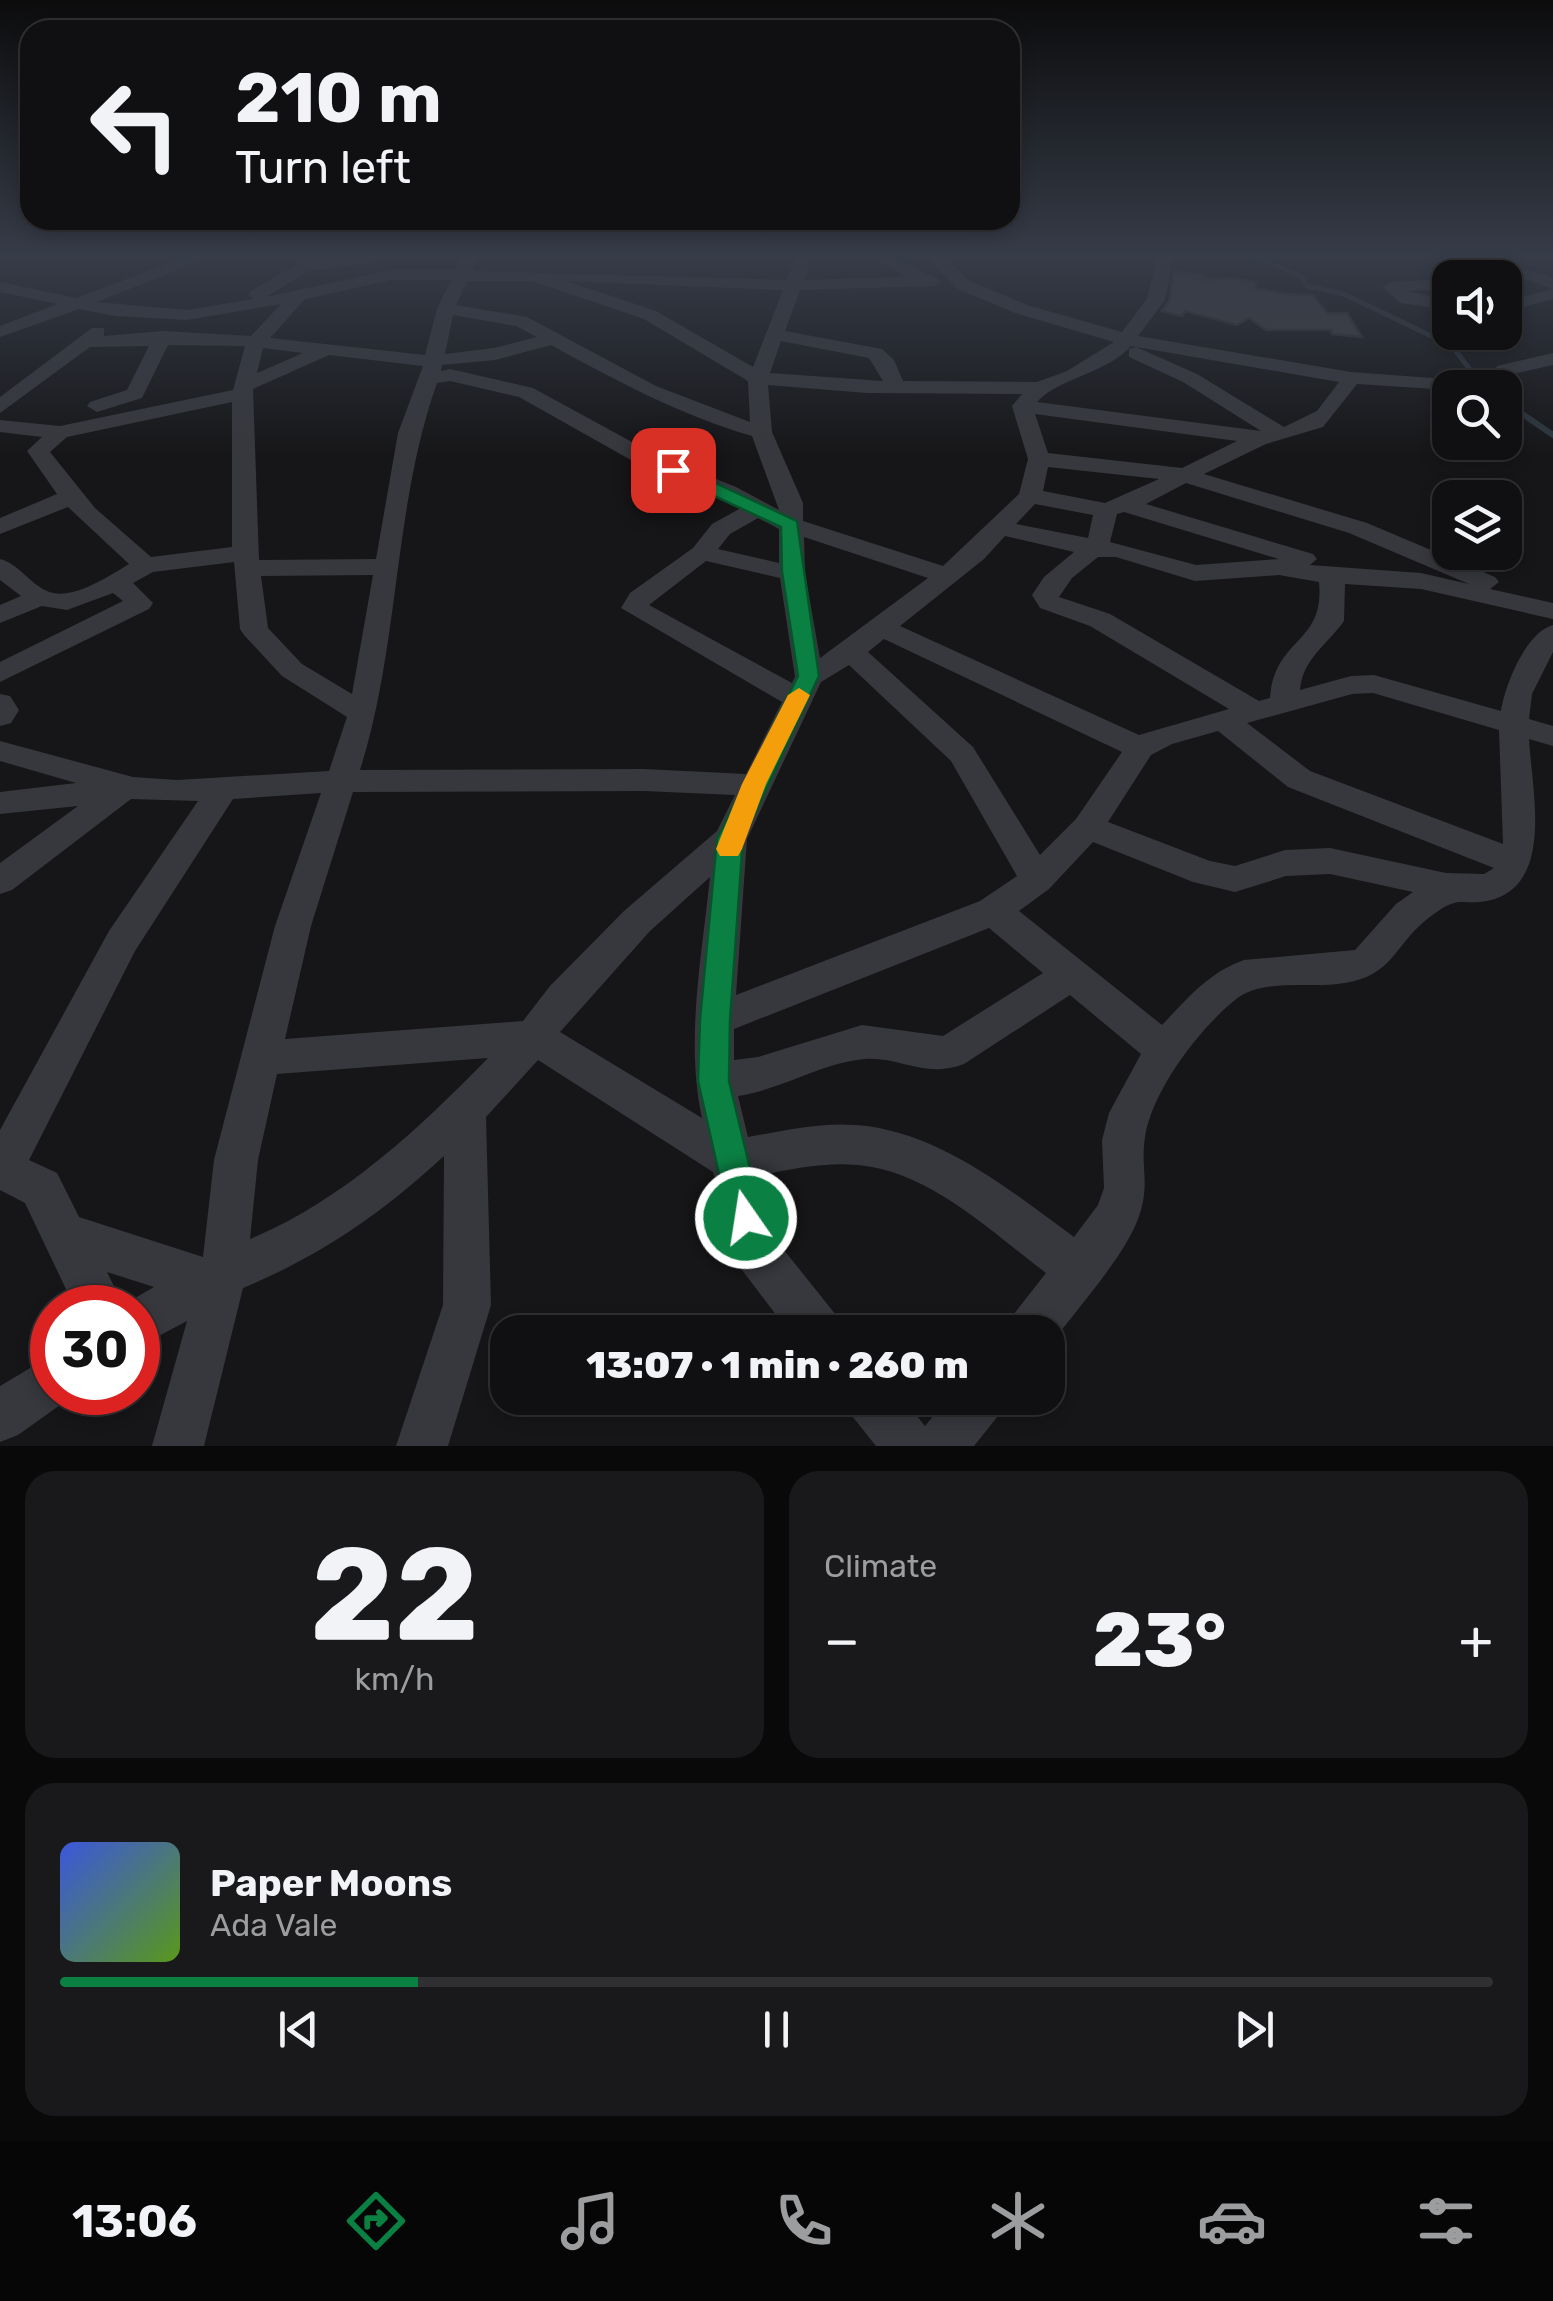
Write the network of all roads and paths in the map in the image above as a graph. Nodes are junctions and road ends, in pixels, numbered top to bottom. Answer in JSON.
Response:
{"nodes":[{"id":1,"x":27,"y":321,"type":"edge"},
{"id":2,"x":105,"y":321,"type":"edge"},
{"id":3,"x":191,"y":321,"type":"edge"},
{"id":4,"x":275,"y":321,"type":"edge"},
{"id":5,"x":443,"y":321,"type":"edge"},
{"id":6,"x":522,"y":321,"type":"edge"},
{"id":7,"x":683,"y":321,"type":"edge"},
{"id":8,"x":779,"y":321,"type":"edge"},
{"id":9,"x":1059,"y":321,"type":"edge"},
{"id":10,"x":1140,"y":321,"type":"edge"},
{"id":11,"x":0,"y":332,"type":"edge"},
{"id":12,"x":774,"y":334,"type":"junction"},
{"id":13,"x":163,"y":337,"type":"junction"},
{"id":14,"x":136,"y":339,"type":"junction"},
{"id":15,"x":552,"y":339,"type":"junction"},
{"id":16,"x":85,"y":342,"type":"junction"},
{"id":17,"x":255,"y":343,"type":"junction"},
{"id":18,"x":1123,"y":343,"type":"junction"},
{"id":19,"x":326,"y":350,"type":"junction"},
{"id":20,"x":1553,"y":359,"type":"edge"},
{"id":21,"x":430,"y":370,"type":"junction"},
{"id":22,"x":1504,"y":370,"type":"dead end"},
{"id":23,"x":758,"y":378,"type":"junction"},
{"id":24,"x":1351,"y":378,"type":"junction"},
{"id":25,"x":1432,"y":383,"type":"edge"},
{"id":26,"x":896,"y":388,"type":"junction"},
{"id":27,"x":243,"y":390,"type":"junction"},
{"id":28,"x":1031,"y":398,"type":"junction"},
{"id":29,"x":1,"y":423,"type":"edge"},
{"id":30,"x":66,"y":430,"type":"junction"},
{"id":31,"x":761,"y":432,"type":"junction"},
{"id":32,"x":1271,"y":437,"type":"junction"},
{"id":33,"x":1039,"y":459,"type":"junction"},
{"id":34,"x":1182,"y":475,"type":"junction"},
{"id":35,"x":1030,"y":496,"type":"junction"},
{"id":36,"x":69,"y":498,"type":"junction"},
{"id":37,"x":1103,"y":507,"type":"junction"},
{"id":38,"x":758,"y":508,"type":"junction"},
{"id":39,"x":790,"y":525,"type":"junction"},
{"id":40,"x":0,"y":527,"type":"edge"},
{"id":41,"x":1000,"y":528,"type":"junction"},
{"id":42,"x":1032,"y":536,"type":"junction"},
{"id":43,"x":1095,"y":549,"type":"junction"},
{"id":44,"x":702,"y":553,"type":"junction"},
{"id":45,"x":976,"y":554,"type":"junction"},
{"id":46,"x":246,"y":560,"type":"junction"},
{"id":47,"x":146,"y":565,"type":"junction"},
{"id":48,"x":0,"y":567,"type":"edge"},
{"id":49,"x":387,"y":567,"type":"junction"},
{"id":50,"x":792,"y":572,"type":"junction"},
{"id":51,"x":1360,"y":575,"type":"junction"},
{"id":52,"x":947,"y":576,"type":"junction"},
{"id":53,"x":1332,"y":577,"type":"junction"},
{"id":54,"x":117,"y":582,"type":"junction"},
{"id":55,"x":38,"y":598,"type":"junction"},
{"id":56,"x":1553,"y":610,"type":"edge"},
{"id":57,"x":0,"y":615,"type":"edge"},
{"id":58,"x":882,"y":628,"type":"junction"},
{"id":59,"x":1553,"y":633,"type":"edge"},
{"id":60,"x":852,"y":652,"type":"junction"},
{"id":61,"x":0,"y":673,"type":"edge"},
{"id":62,"x":803,"y":687,"type":"junction"},
{"id":63,"x":0,"y":703,"type":"edge"},
{"id":64,"x":1254,"y":712,"type":"junction"},
{"id":65,"x":364,"y":714,"type":"junction"},
{"id":66,"x":0,"y":716,"type":"edge"},
{"id":67,"x":1511,"y":721,"type":"junction"},
{"id":68,"x":1553,"y":736,"type":"edge"},
{"id":69,"x":1140,"y":748,"type":"junction"},
{"id":70,"x":0,"y":751,"type":"edge"},
{"id":71,"x":341,"y":781,"type":"junction"},
{"id":72,"x":754,"y":784,"type":"junction"},
{"id":73,"x":128,"y":788,"type":"junction"},
{"id":74,"x":222,"y":790,"type":"junction"},
{"id":75,"x":0,"y":803,"type":"edge"},
{"id":76,"x":1088,"y":827,"type":"junction"},
{"id":77,"x":730,"y":839,"type":"junction"},
{"id":78,"x":1518,"y":862,"type":"junction"},
{"id":79,"x":1037,"y":880,"type":"junction"},
{"id":80,"x":0,"y":881,"type":"edge"},
{"id":81,"x":1446,"y":886,"type":"junction"},
{"id":82,"x":993,"y":911,"type":"junction"},
{"id":83,"x":1071,"y":975,"type":"junction"},
{"id":84,"x":715,"y":1020,"type":"junction"},
{"id":85,"x":534,"y":1036,"type":"junction"},
{"id":86,"x":1164,"y":1050,"type":"junction"},
{"id":87,"x":262,"y":1058,"type":"junction"},
{"id":88,"x":714,"y":1081,"type":"junction"},
{"id":89,"x":465,"y":1110,"type":"junction"},
{"id":90,"x":732,"y":1160,"type":"junction"},
{"id":91,"x":1,"y":1168,"type":"edge"},
{"id":92,"x":64,"y":1235,"type":"junction"},
{"id":93,"x":1080,"y":1268,"type":"junction"},
{"id":94,"x":216,"y":1277,"type":"junction"},
{"id":95,"x":89,"y":1285,"type":"edge"},
{"id":96,"x":160,"y":1310,"type":"edge"},
{"id":97,"x":807,"y":1315,"type":"edge"},
{"id":98,"x":1043,"y":1315,"type":"edge"},
{"id":99,"x":30,"y":1396,"type":"edge"},
{"id":100,"x":883,"y":1415,"type":"edge"},
{"id":101,"x":967,"y":1415,"type":"edge"},
{"id":102,"x":0,"y":1418,"type":"edge"},
{"id":103,"x":178,"y":1446,"type":"edge"},
{"id":104,"x":422,"y":1446,"type":"edge"},
{"id":105,"x":908,"y":1446,"type":"edge"},
{"id":106,"x":942,"y":1446,"type":"edge"}],
"edges":[{"from":1,"to":11,"type":"street"},
{"from":2,"to":16,"type":"street"},
{"from":3,"to":14,"type":"street"},
{"from":4,"to":17,"type":"street"},
{"from":5,"to":21,"type":"street"},
{"from":6,"to":15,"type":"street"},
{"from":7,"to":23,"type":"street"},
{"from":8,"to":12,"type":"street"},
{"from":9,"to":18,"type":"street"},
{"from":10,"to":18,"type":"street"},
{"from":12,"to":23,"type":"street"},
{"from":12,"to":26,"type":"street"},
{"from":13,"to":14,"type":"street"},
{"from":13,"to":17,"type":"street"},
{"from":13,"to":30,"type":"street"},
{"from":14,"to":16,"type":"street"},
{"from":15,"to":21,"type":"street"},
{"from":15,"to":31,"type":"street"},
{"from":16,"to":29,"type":"street"},
{"from":17,"to":19,"type":"street"},
{"from":17,"to":27,"type":"street"},
{"from":18,"to":24,"type":"street"},
{"from":18,"to":28,"type":"street"},
{"from":18,"to":32,"type":"street"},
{"from":19,"to":21,"type":"street"},
{"from":19,"to":27,"type":"street"},
{"from":20,"to":22,"type":"street"},
{"from":21,"to":38,"type":"street"},
{"from":21,"to":49,"type":"street"},
{"from":23,"to":26,"type":"street"},
{"from":23,"to":31,"type":"street"},
{"from":24,"to":25,"type":"street"},
{"from":24,"to":32,"type":"street"},
{"from":26,"to":28,"type":"street"},
{"from":27,"to":30,"type":"street"},
{"from":27,"to":46,"type":"street"},
{"from":28,"to":32,"type":"street"},
{"from":28,"to":33,"type":"street"},
{"from":29,"to":30,"type":"street"},
{"from":30,"to":36,"type":"street"},
{"from":31,"to":39,"type":"street"},
{"from":32,"to":34,"type":"street"},
{"from":33,"to":34,"type":"street"},
{"from":33,"to":35,"type":"street"},
{"from":34,"to":37,"type":"street"},
{"from":34,"to":56,"type":"street"},
{"from":35,"to":37,"type":"street"},
{"from":35,"to":41,"type":"street"},
{"from":36,"to":40,"type":"street"},
{"from":36,"to":47,"type":"street"},
{"from":37,"to":42,"type":"street"},
{"from":37,"to":43,"type":"street"},
{"from":37,"to":51,"type":"street"},
{"from":38,"to":39,"type":"street"},
{"from":38,"to":44,"type":"street"},
{"from":39,"to":50,"type":"street"},
{"from":39,"to":52,"type":"street"},
{"from":41,"to":42,"type":"street"},
{"from":41,"to":45,"type":"street"},
{"from":42,"to":43,"type":"street"},
{"from":42,"to":45,"type":"street"},
{"from":43,"to":53,"type":"street"},
{"from":43,"to":64,"type":"street"},
{"from":44,"to":50,"type":"street"},
{"from":44,"to":62,"type":"street"},
{"from":45,"to":52,"type":"street"},
{"from":46,"to":47,"type":"street"},
{"from":46,"to":49,"type":"street"},
{"from":46,"to":65,"type":"street"},
{"from":47,"to":54,"type":"street"},
{"from":48,"to":55,"type":"street"},
{"from":49,"to":65,"type":"street"},
{"from":50,"to":62,"type":"street"},
{"from":51,"to":53,"type":"street"},
{"from":51,"to":56,"type":"street"},
{"from":52,"to":58,"type":"street"},
{"from":53,"to":64,"type":"street"},
{"from":54,"to":55,"type":"street"},
{"from":54,"to":61,"type":"street"},
{"from":55,"to":57,"type":"street"},
{"from":58,"to":60,"type":"street"},
{"from":58,"to":69,"type":"street"},
{"from":59,"to":67,"type":"street"},
{"from":60,"to":62,"type":"street"},
{"from":60,"to":79,"type":"street"},
{"from":62,"to":72,"type":"street"},
{"from":63,"to":66,"type":"street"},
{"from":64,"to":67,"type":"street"},
{"from":64,"to":69,"type":"street"},
{"from":64,"to":78,"type":"street"},
{"from":65,"to":71,"type":"street"},
{"from":67,"to":68,"type":"street"},
{"from":67,"to":78,"type":"street"},
{"from":69,"to":76,"type":"street"},
{"from":70,"to":73,"type":"street"},
{"from":71,"to":72,"type":"street"},
{"from":71,"to":74,"type":"street"},
{"from":71,"to":87,"type":"street"},
{"from":72,"to":77,"type":"street"},
{"from":73,"to":74,"type":"street"},
{"from":73,"to":75,"type":"street"},
{"from":73,"to":80,"type":"street"},
{"from":74,"to":91,"type":"street"},
{"from":76,"to":79,"type":"street"},
{"from":76,"to":81,"type":"street"},
{"from":77,"to":84,"type":"street"},
{"from":77,"to":85,"type":"street"},
{"from":78,"to":81,"type":"street"},
{"from":79,"to":82,"type":"street"},
{"from":81,"to":86,"type":"street"},
{"from":82,"to":83,"type":"street"},
{"from":82,"to":84,"type":"street"},
{"from":83,"to":86,"type":"street"},
{"from":83,"to":88,"type":"street"},
{"from":84,"to":88,"type":"street"},
{"from":85,"to":87,"type":"street"},
{"from":85,"to":89,"type":"street"},
{"from":85,"to":90,"type":"street"},
{"from":86,"to":93,"type":"street"},
{"from":87,"to":94,"type":"street"},
{"from":88,"to":90,"type":"street"},
{"from":89,"to":94,"type":"street"},
{"from":89,"to":104,"type":"street"},
{"from":90,"to":93,"type":"street"},
{"from":90,"to":97,"type":"street"},
{"from":91,"to":92,"type":"street"},
{"from":92,"to":94,"type":"street"},
{"from":92,"to":95,"type":"street"},
{"from":93,"to":98,"type":"street"},
{"from":94,"to":96,"type":"street"},
{"from":94,"to":103,"type":"street"},
{"from":99,"to":102,"type":"street"},
{"from":100,"to":105,"type":"street"},
{"from":101,"to":106,"type":"street"}]}
